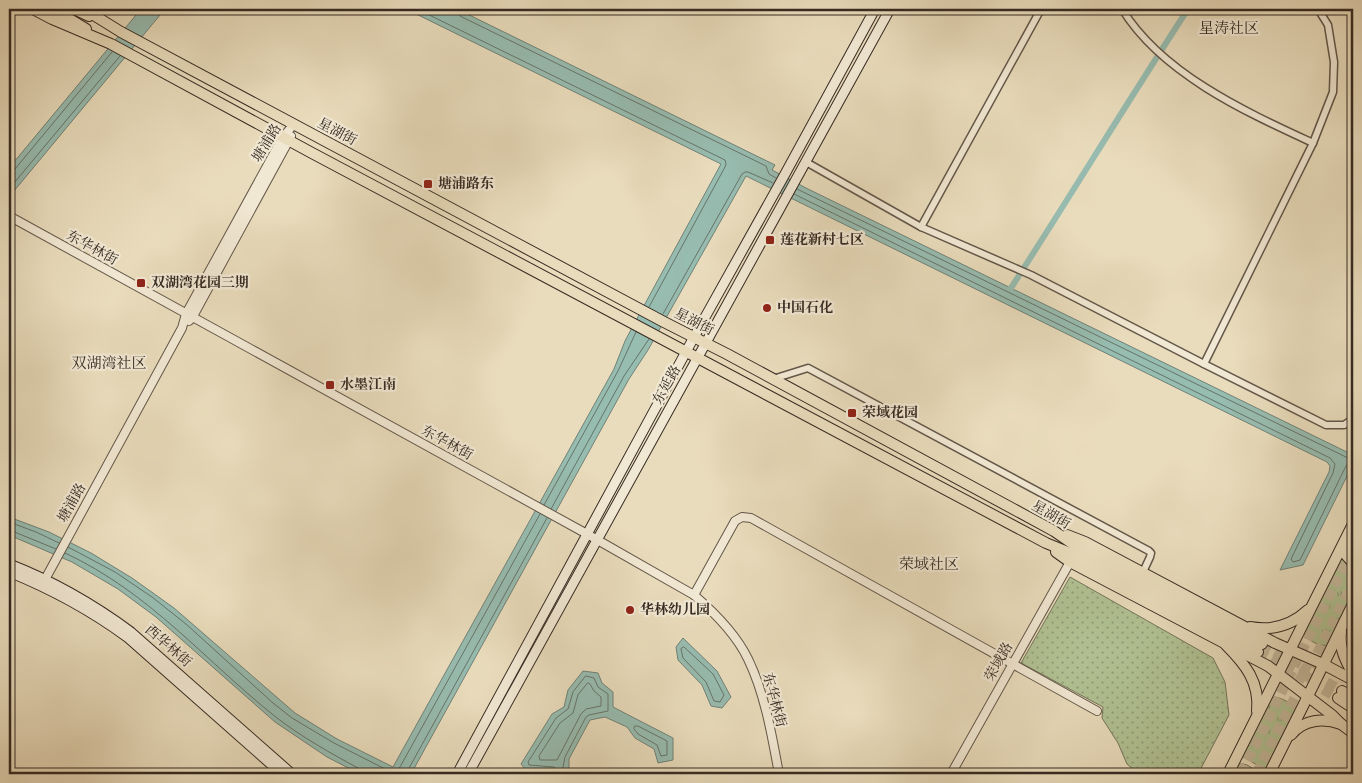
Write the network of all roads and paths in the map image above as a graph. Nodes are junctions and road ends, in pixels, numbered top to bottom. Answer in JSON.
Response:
{"nodes":[{"id":1,"x":33,"y":9,"type":"edge"},
{"id":2,"x":53,"y":9,"type":"edge"},
{"id":3,"x":74,"y":9,"type":"edge"},
{"id":4,"x":84,"y":9,"type":"edge"},
{"id":5,"x":875,"y":9,"type":"edge"},
{"id":6,"x":890,"y":9,"type":"edge"},
{"id":7,"x":1041,"y":9,"type":"edge"},
{"id":8,"x":1122,"y":9,"type":"edge"},
{"id":9,"x":1318,"y":9,"type":"edge"},
{"id":10,"x":117,"y":30,"type":"junction"},
{"id":11,"x":109,"y":43,"type":"junction"},
{"id":12,"x":294,"y":124,"type":"junction"},
{"id":13,"x":286,"y":139,"type":"junction"},
{"id":14,"x":1313,"y":144,"type":"junction"},
{"id":15,"x":806,"y":162,"type":"junction"},
{"id":16,"x":9,"y":216,"type":"edge"},
{"id":17,"x":921,"y":227,"type":"junction"},
{"id":18,"x":189,"y":316,"type":"junction"},
{"id":19,"x":694,"y":337,"type":"junction"},
{"id":20,"x":706,"y":343,"type":"junction"},
{"id":21,"x":686,"y":352,"type":"junction"},
{"id":22,"x":698,"y":358,"type":"junction"},
{"id":23,"x":1204,"y":364,"type":"junction"},
{"id":24,"x":773,"y":379,"type":"junction"},
{"id":25,"x":1353,"y":419,"type":"edge"},
{"id":26,"x":1353,"y":524,"type":"edge"},
{"id":27,"x":1054,"y":531,"type":"junction"},
{"id":28,"x":587,"y":534,"type":"junction"},
{"id":29,"x":598,"y":540,"type":"junction"},
{"id":30,"x":1344,"y":543,"type":"junction"},
{"id":31,"x":1046,"y":544,"type":"junction"},
{"id":32,"x":1070,"y":562,"type":"junction"},
{"id":33,"x":1353,"y":563,"type":"edge"},
{"id":34,"x":9,"y":564,"type":"edge"},
{"id":35,"x":9,"y":572,"type":"edge"},
{"id":36,"x":1143,"y":572,"type":"junction"},
{"id":37,"x":43,"y":582,"type":"junction"},
{"id":38,"x":694,"y":595,"type":"junction"},
{"id":39,"x":1353,"y":604,"type":"edge"},
{"id":40,"x":1312,"y":606,"type":"junction"},
{"id":41,"x":1241,"y":625,"type":"junction"},
{"id":42,"x":1341,"y":628,"type":"junction"},
{"id":43,"x":1226,"y":645,"type":"junction"},
{"id":44,"x":1290,"y":649,"type":"junction"},
{"id":45,"x":1013,"y":664,"type":"junction"},
{"id":46,"x":1324,"y":664,"type":"junction"},
{"id":47,"x":1278,"y":674,"type":"junction"},
{"id":48,"x":1353,"y":674,"type":"edge"},
{"id":49,"x":1353,"y":680,"type":"edge"},
{"id":50,"x":1308,"y":696,"type":"junction"},
{"id":51,"x":1353,"y":698,"type":"edge"},
{"id":52,"x":1353,"y":708,"type":"edge"},
{"id":53,"x":1097,"y":711,"type":"dead end"},
{"id":54,"x":1256,"y":718,"type":"junction"},
{"id":55,"x":1341,"y":724,"type":"junction"},
{"id":56,"x":1352,"y":731,"type":"edge"},
{"id":57,"x":1275,"y":761,"type":"junction"},
{"id":58,"x":282,"y":774,"type":"edge"},
{"id":59,"x":292,"y":774,"type":"edge"},
{"id":60,"x":457,"y":774,"type":"edge"},
{"id":61,"x":468,"y":774,"type":"edge"},
{"id":62,"x":779,"y":774,"type":"edge"},
{"id":63,"x":951,"y":774,"type":"edge"},
{"id":64,"x":1228,"y":774,"type":"edge"},
{"id":65,"x":1268,"y":774,"type":"edge"}],
"edges":[{"from":1,"to":11,"type":"main road","name":"星湖街"},
{"from":2,"to":11,"type":"main road","name":"星湖街"},
{"from":3,"to":10,"type":"main road","name":"星湖街"},
{"from":4,"to":10,"type":"main road","name":"星湖街"},
{"from":5,"to":19,"type":"main road","name":"东延路"},
{"from":6,"to":15,"type":"main road","name":"东延路"},
{"from":7,"to":17,"type":"street"},
{"from":8,"to":14,"type":"street"},
{"from":9,"to":14,"type":"street"},
{"from":10,"to":12,"type":"main road","name":"星湖街"},
{"from":11,"to":13,"type":"main road","name":"星湖街"},
{"from":12,"to":13,"type":"street","name":"塘浦路"},
{"from":12,"to":19,"type":"main road","name":"星湖街"},
{"from":13,"to":18,"type":"street","name":"塘浦路"},
{"from":13,"to":21,"type":"main road","name":"星湖街"},
{"from":14,"to":23,"type":"street"},
{"from":15,"to":17,"type":"street"},
{"from":15,"to":20,"type":"main road","name":"东延路"},
{"from":16,"to":18,"type":"street","name":"东华林街"},
{"from":17,"to":23,"type":"street"},
{"from":18,"to":28,"type":"street","name":"东华林街"},
{"from":18,"to":37,"type":"street","name":"塘浦路"},
{"from":19,"to":20,"type":"main road","name":"星湖街"},
{"from":19,"to":21,"type":"main road","name":"东延路"},
{"from":20,"to":22,"type":"main road","name":"东延路"},
{"from":20,"to":24,"type":"main road","name":"星湖街"},
{"from":21,"to":22,"type":"main road","name":"星湖街"},
{"from":21,"to":28,"type":"main road","name":"东延路"},
{"from":22,"to":29,"type":"main road","name":"东延路"},
{"from":22,"to":31,"type":"main road","name":"星湖街"},
{"from":23,"to":25,"type":"street"},
{"from":24,"to":27,"type":"main road","name":"星湖街"},
{"from":24,"to":36,"type":"street"},
{"from":26,"to":30,"type":"main road"},
{"from":27,"to":31,"type":"main road","name":"星湖街"},
{"from":27,"to":36,"type":"main road"},
{"from":28,"to":29,"type":"street","name":"东华林街"},
{"from":28,"to":60,"type":"main road","name":"东延路"},
{"from":29,"to":38,"type":"street","name":"东华林街"},
{"from":29,"to":61,"type":"main road","name":"东延路"},
{"from":30,"to":33,"type":"main road"},
{"from":30,"to":40,"type":"main road"},
{"from":31,"to":32,"type":"main road"},
{"from":32,"to":43,"type":"main road"},
{"from":32,"to":45,"type":"street","name":"荣域路"},
{"from":34,"to":37,"type":"main road","name":"西华林街"},
{"from":35,"to":37,"type":"main road","name":"西华林街"},
{"from":36,"to":41,"type":"main road"},
{"from":37,"to":58,"type":"main road","name":"西华林街"},
{"from":37,"to":59,"type":"main road","name":"西华林街"},
{"from":38,"to":45,"type":"street"},
{"from":38,"to":62,"type":"street","name":"东华林街"},
{"from":39,"to":42,"type":"main road"},
{"from":40,"to":41,"type":"main road"},
{"from":40,"to":44,"type":"main road"},
{"from":41,"to":44,"type":"main road"},
{"from":42,"to":46,"type":"main road"},
{"from":42,"to":48,"type":"main road"},
{"from":43,"to":47,"type":"main road"},
{"from":43,"to":54,"type":"main road"},
{"from":44,"to":46,"type":"main road"},
{"from":44,"to":47,"type":"main road"},
{"from":45,"to":53,"type":"street"},
{"from":45,"to":63,"type":"street","name":"荣域路"},
{"from":46,"to":49,"type":"main road"},
{"from":46,"to":50,"type":"main road"},
{"from":47,"to":50,"type":"main road"},
{"from":47,"to":54,"type":"main road"},
{"from":50,"to":55,"type":"main road"},
{"from":50,"to":57,"type":"main road"},
{"from":51,"to":52,"type":"main road"},
{"from":54,"to":64,"type":"main road"},
{"from":55,"to":56,"type":"main road"},
{"from":55,"to":57,"type":"main road"},
{"from":57,"to":65,"type":"main road"}]}
